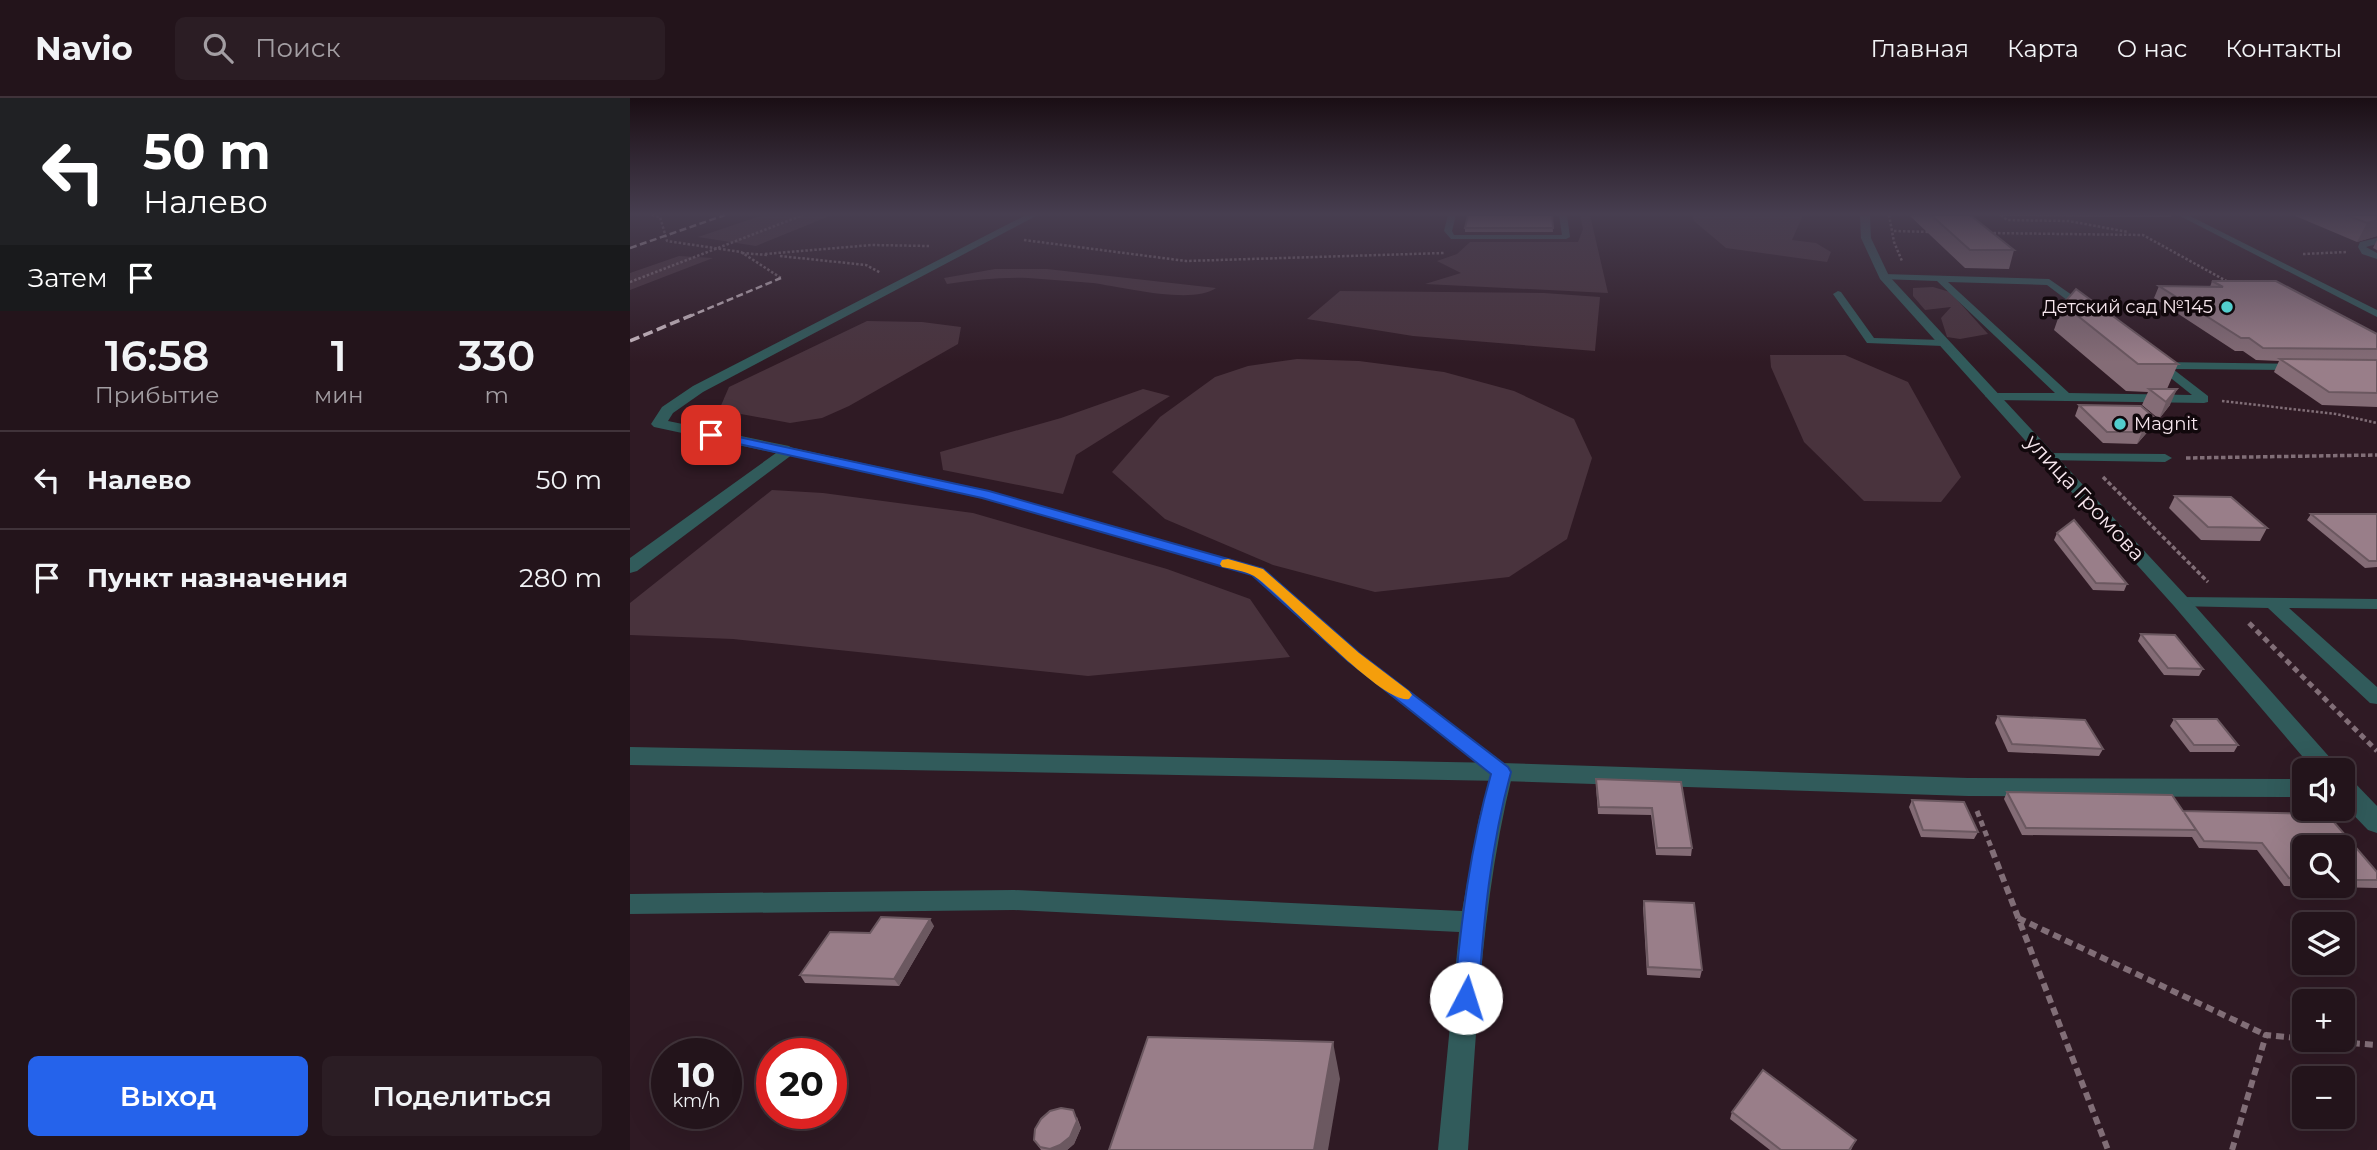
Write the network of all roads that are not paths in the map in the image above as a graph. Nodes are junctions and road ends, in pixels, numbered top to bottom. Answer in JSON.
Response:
{"nodes":[{"id":1,"x":940,"y":264,"type":"edge"},
{"id":2,"x":1878,"y":264,"type":"edge"},
{"id":3,"x":2280,"y":264,"type":"edge"},
{"id":4,"x":1884,"y":277,"type":"junction"},
{"id":5,"x":1940,"y":279,"type":"junction"},
{"id":6,"x":1838,"y":294,"type":"dead end"},
{"id":7,"x":2377,"y":314,"type":"edge"},
{"id":8,"x":2093,"y":315,"type":"edge"},
{"id":9,"x":1943,"y":343,"type":"junction"},
{"id":10,"x":2149,"y":356,"type":"edge"},
{"id":11,"x":2161,"y":365,"type":"junction"},
{"id":12,"x":2309,"y":367,"type":"edge"},
{"id":13,"x":1992,"y":396,"type":"junction"},
{"id":14,"x":2066,"y":397,"type":"junction"},
{"id":15,"x":789,"y":451,"type":"junction"},
{"id":16,"x":2047,"y":457,"type":"junction"},
{"id":17,"x":2165,"y":458,"type":"road end"},
{"id":18,"x":630,"y":567,"type":"edge"},
{"id":19,"x":2181,"y":602,"type":"junction"},
{"id":20,"x":2274,"y":604,"type":"junction"},
{"id":21,"x":2377,"y":604,"type":"edge"},
{"id":22,"x":2377,"y":698,"type":"edge"},
{"id":23,"x":630,"y":756,"type":"edge"},
{"id":24,"x":2318,"y":758,"type":"edge"},
{"id":25,"x":1502,"y":772,"type":"junction"},
{"id":26,"x":2292,"y":788,"type":"edge"},
{"id":27,"x":2355,"y":799,"type":"edge"},
{"id":28,"x":2377,"y":823,"type":"edge"},
{"id":29,"x":630,"y":904,"type":"edge"},
{"id":30,"x":1472,"y":922,"type":"junction"},
{"id":31,"x":1453,"y":1150,"type":"edge"}],
"edges":[{"from":1,"to":15,"type":"street"},
{"from":2,"to":4,"type":"street","name":"улица Громова"},
{"from":3,"to":7,"type":"lane"},
{"from":4,"to":5,"type":"lane"},
{"from":4,"to":9,"type":"street","name":"улица Громова"},
{"from":5,"to":8,"type":"lane"},
{"from":5,"to":14,"type":"lane"},
{"from":6,"to":9,"type":"lane"},
{"from":9,"to":13,"type":"street","name":"улица Громова"},
{"from":10,"to":11,"type":"lane"},
{"from":11,"to":12,"type":"lane"},
{"from":11,"to":14,"type":"lane"},
{"from":13,"to":14,"type":"lane"},
{"from":13,"to":16,"type":"street","name":"улица Громова"},
{"from":15,"to":18,"type":"street"},
{"from":15,"to":25,"type":"lane"},
{"from":16,"to":17,"type":"lane"},
{"from":16,"to":19,"type":"street","name":"улица Громова"},
{"from":19,"to":20,"type":"lane"},
{"from":19,"to":24,"type":"street","name":"улица Громова"},
{"from":20,"to":21,"type":"lane"},
{"from":20,"to":22,"type":"lane"},
{"from":23,"to":25,"type":"street"},
{"from":25,"to":26,"type":"street"},
{"from":25,"to":30,"type":"lane"},
{"from":27,"to":28,"type":"street","name":"улица Громова"},
{"from":29,"to":30,"type":"lane"},
{"from":30,"to":31,"type":"lane"}]}
